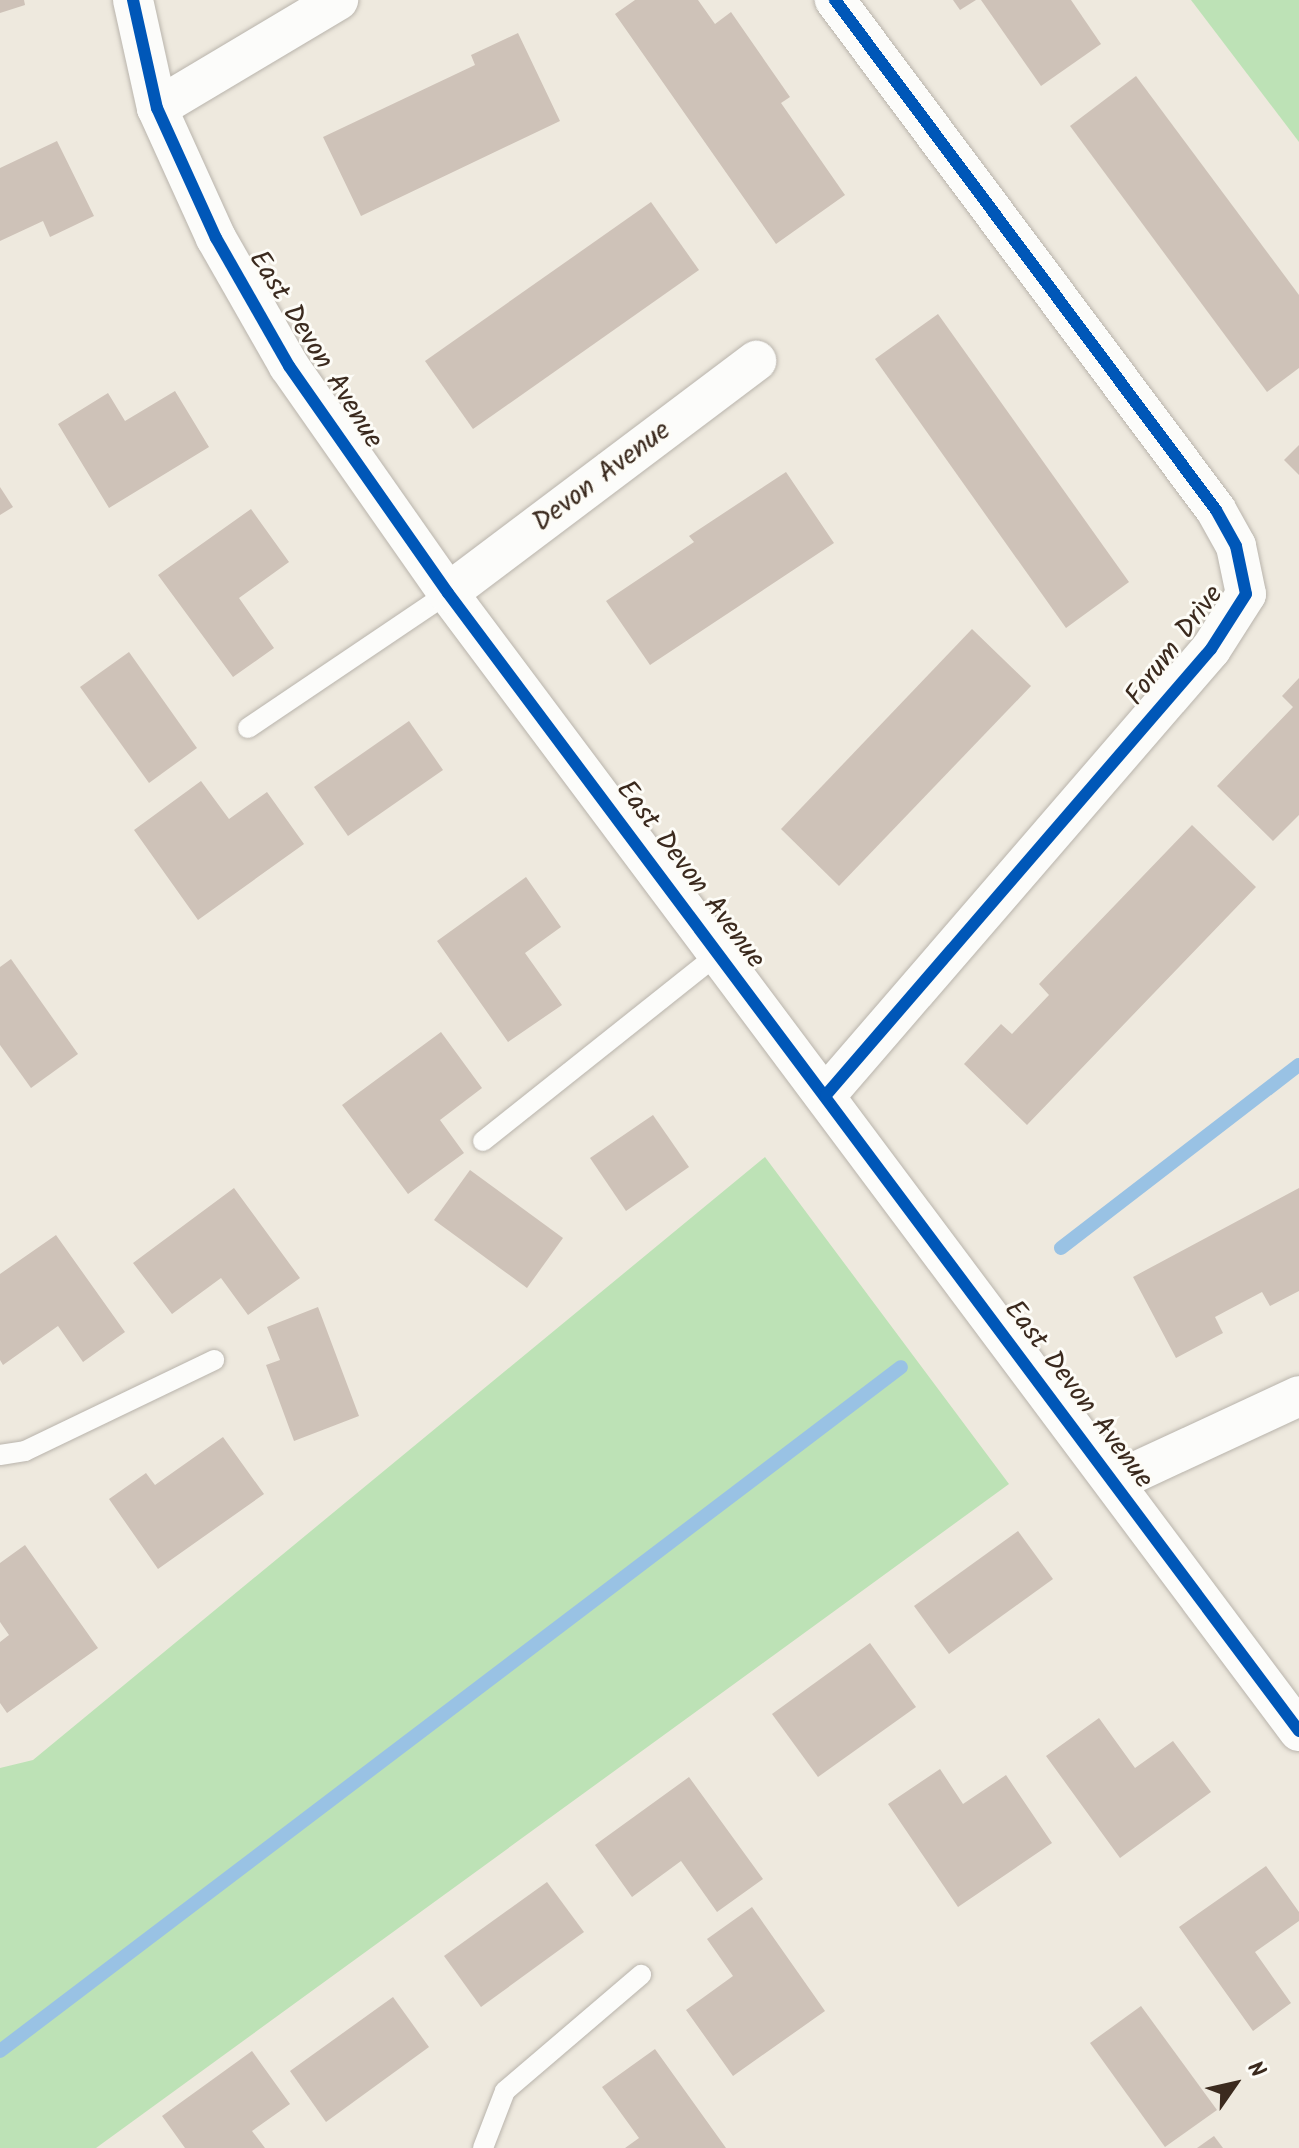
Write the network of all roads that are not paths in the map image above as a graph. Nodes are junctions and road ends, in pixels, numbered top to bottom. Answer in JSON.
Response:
{"nodes":[{"id":1,"x":133,"y":0,"type":"edge"},
{"id":2,"x":338,"y":0,"type":"edge"},
{"id":3,"x":835,"y":0,"type":"edge"},
{"id":4,"x":157,"y":108,"type":"junction"},
{"id":5,"x":756,"y":361,"type":"dead end"},
{"id":6,"x":448,"y":593,"type":"junction"},
{"id":7,"x":248,"y":728,"type":"dead end"},
{"id":8,"x":719,"y":953,"type":"junction"},
{"id":9,"x":826,"y":1095,"type":"junction"},
{"id":10,"x":483,"y":1141,"type":"dead end"},
{"id":11,"x":214,"y":1360,"type":"dead end"},
{"id":12,"x":1299,"y":1396,"type":"edge"},
{"id":13,"x":0,"y":1455,"type":"edge"},
{"id":14,"x":1114,"y":1482,"type":"junction"},
{"id":15,"x":1299,"y":1731,"type":"edge"},
{"id":16,"x":641,"y":1975,"type":"dead end"},
{"id":17,"x":483,"y":2148,"type":"edge"}],
"edges":[{"from":1,"to":4,"type":"street","name":"East Devon Avenue"},
{"from":2,"to":4,"type":"street"},
{"from":3,"to":9,"type":"street","name":"Forum Drive"},
{"from":4,"to":6,"type":"street","name":"East Devon Avenue"},
{"from":5,"to":6,"type":"street","name":"Devon Avenue"},
{"from":6,"to":7,"type":"lane"},
{"from":6,"to":8,"type":"street","name":"East Devon Avenue"},
{"from":8,"to":9,"type":"street","name":"East Devon Avenue"},
{"from":8,"to":10,"type":"lane"},
{"from":9,"to":14,"type":"street","name":"East Devon Avenue"},
{"from":11,"to":13,"type":"lane"},
{"from":12,"to":14,"type":"street"},
{"from":14,"to":15,"type":"street","name":"East Devon Avenue"},
{"from":16,"to":17,"type":"lane"}]}
